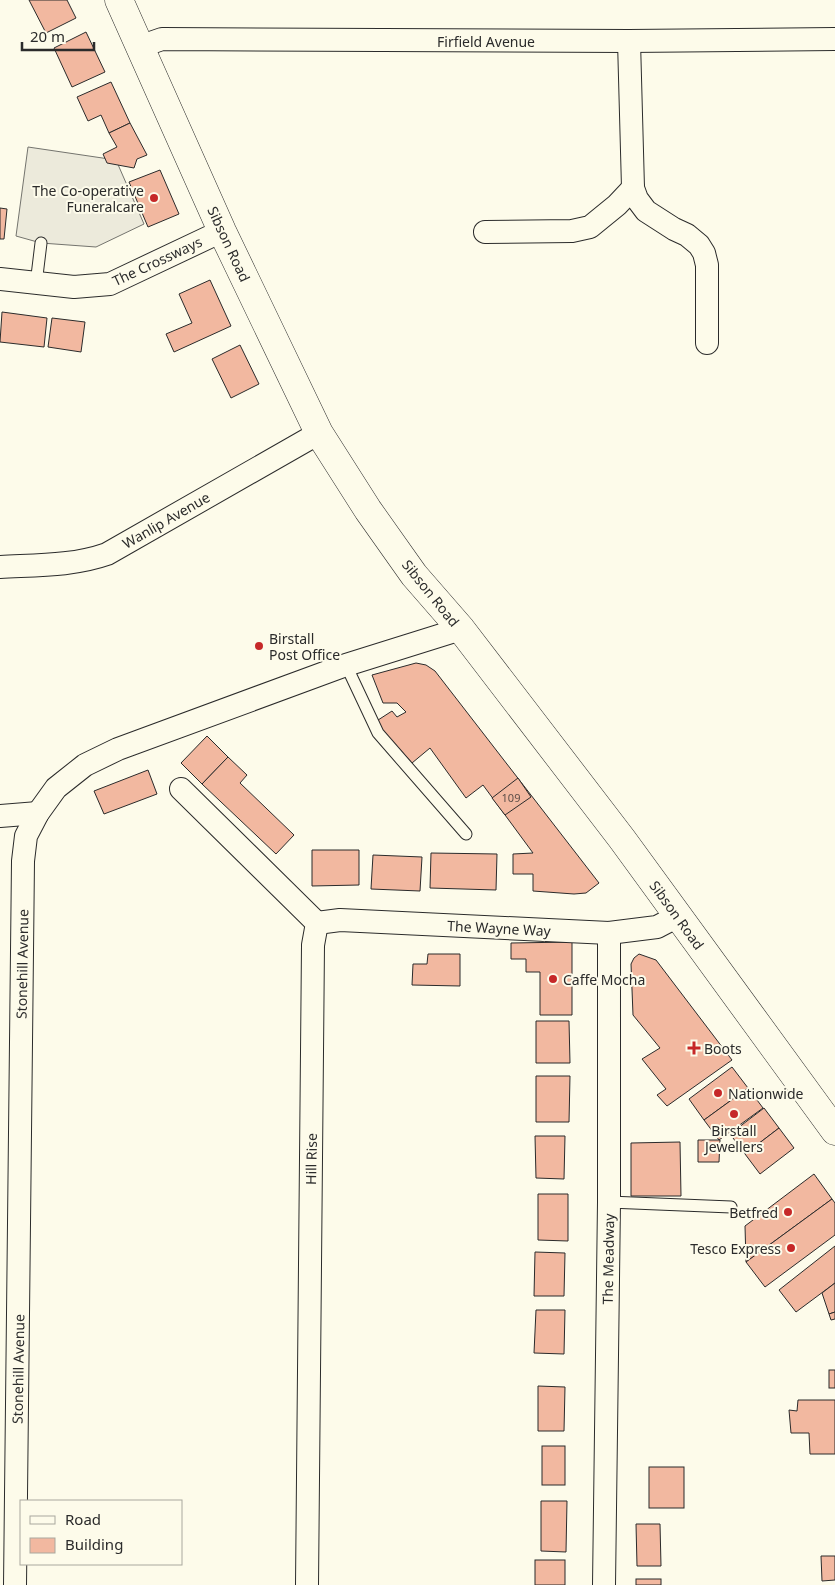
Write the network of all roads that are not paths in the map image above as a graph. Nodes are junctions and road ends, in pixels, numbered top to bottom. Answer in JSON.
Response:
{"nodes":[{"id":1,"x":119,"y":0,"type":"edge"},
{"id":2,"x":835,"y":39,"type":"edge"},
{"id":3,"x":629,"y":41,"type":"junction"},
{"id":4,"x":139,"y":47,"type":"junction"},
{"id":5,"x":633,"y":188,"type":"junction"},
{"id":6,"x":222,"y":231,"type":"junction"},
{"id":7,"x":486,"y":232,"type":"dead end"},
{"id":8,"x":42,"y":243,"type":"dead end"},
{"id":9,"x":0,"y":279,"type":"edge"},
{"id":10,"x":36,"y":284,"type":"junction"},
{"id":11,"x":706,"y":342,"type":"dead end"},
{"id":12,"x":319,"y":433,"type":"junction"},
{"id":13,"x":0,"y":567,"type":"edge"},
{"id":14,"x":461,"y":629,"type":"junction"},
{"id":15,"x":346,"y":665,"type":"junction"},
{"id":16,"x":182,"y":789,"type":"dead end"},
{"id":17,"x":38,"y":813,"type":"junction"},
{"id":18,"x":0,"y":816,"type":"edge"},
{"id":19,"x":466,"y":834,"type":"dead end"},
{"id":20,"x":678,"y":916,"type":"junction"},
{"id":21,"x":317,"y":923,"type":"junction"},
{"id":22,"x":609,"y":933,"type":"junction"},
{"id":23,"x":835,"y":1132,"type":"edge"},
{"id":24,"x":609,"y":1202,"type":"junction"},
{"id":25,"x":731,"y":1207,"type":"dead end"},
{"id":26,"x":8,"y":1525,"type":"edge"},
{"id":27,"x":15,"y":1585,"type":"edge"},
{"id":28,"x":307,"y":1585,"type":"edge"},
{"id":29,"x":604,"y":1585,"type":"edge"}],
"edges":[{"from":1,"to":4,"type":"street","name":"Sibson Road"},
{"from":2,"to":3,"type":"street","name":"Firfield Avenue"},
{"from":3,"to":4,"type":"street","name":"Firfield Avenue"},
{"from":3,"to":5,"type":"street"},
{"from":4,"to":6,"type":"street","name":"Sibson Road"},
{"from":5,"to":7,"type":"street"},
{"from":5,"to":11,"type":"street"},
{"from":6,"to":10,"type":"street","name":"The Crossways"},
{"from":6,"to":12,"type":"street","name":"Sibson Road"},
{"from":8,"to":10,"type":"lane"},
{"from":9,"to":10,"type":"street","name":"The Crossways"},
{"from":12,"to":13,"type":"street","name":"Wanlip Avenue"},
{"from":12,"to":14,"type":"street","name":"Sibson Road"},
{"from":14,"to":15,"type":"street","name":"Stonehill Avenue"},
{"from":14,"to":20,"type":"street","name":"Sibson Road"},
{"from":15,"to":17,"type":"street","name":"Stonehill Avenue"},
{"from":15,"to":19,"type":"lane"},
{"from":16,"to":21,"type":"street"},
{"from":17,"to":18,"type":"street"},
{"from":17,"to":26,"type":"street","name":"Stonehill Avenue"},
{"from":20,"to":22,"type":"street","name":"The Wayne Way"},
{"from":20,"to":23,"type":"street","name":"Sibson Road"},
{"from":21,"to":22,"type":"street","name":"The Wayne Way"},
{"from":21,"to":28,"type":"street","name":"Hill Rise"},
{"from":22,"to":24,"type":"street","name":"The Meadway"},
{"from":24,"to":25,"type":"lane"},
{"from":24,"to":29,"type":"street","name":"The Meadway"},
{"from":26,"to":27,"type":"street","name":"Stonehill Avenue"}]}
